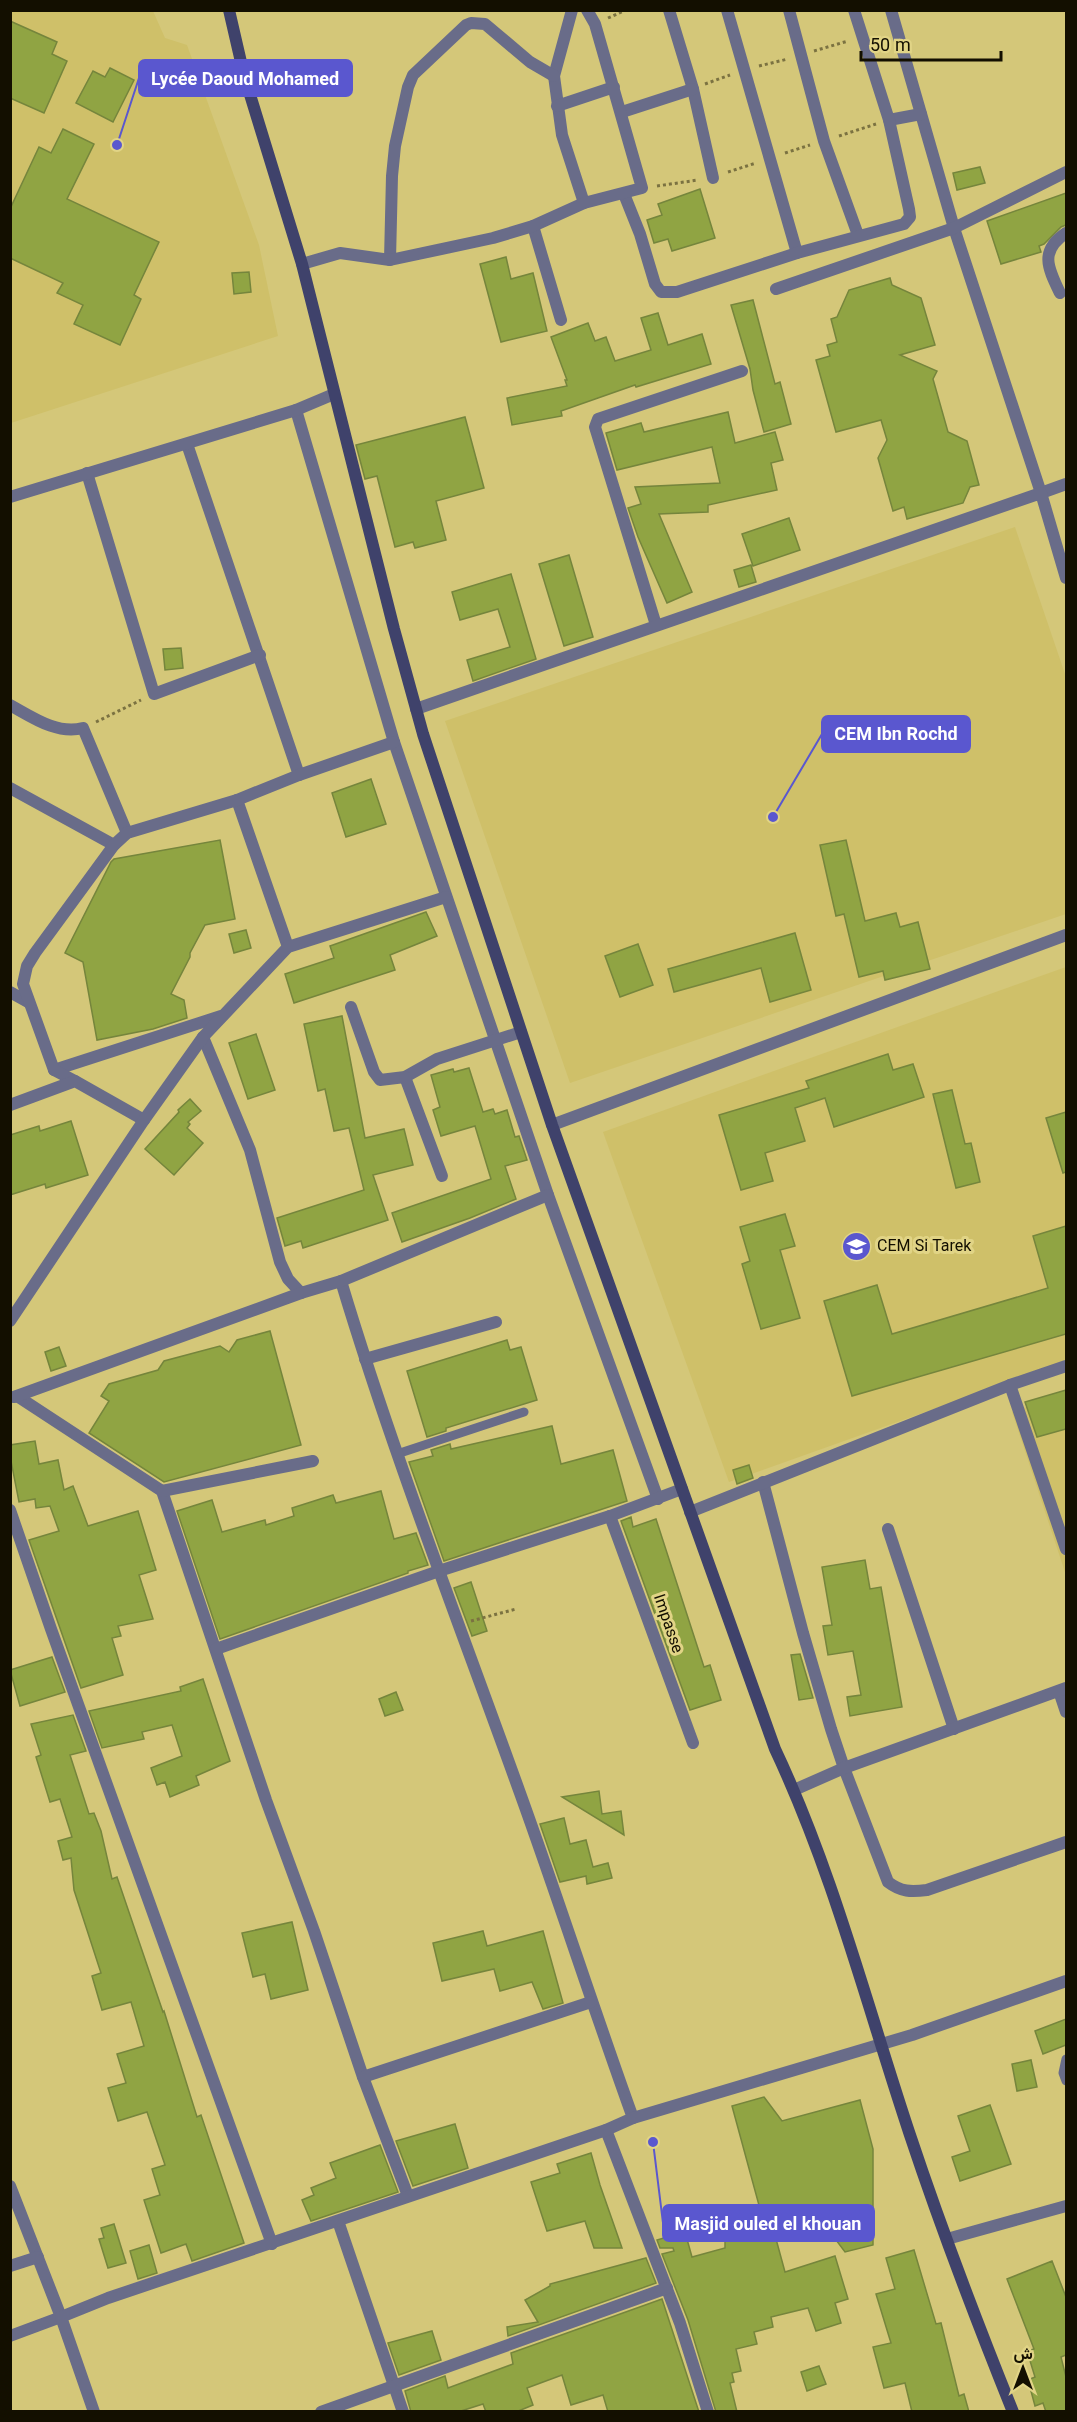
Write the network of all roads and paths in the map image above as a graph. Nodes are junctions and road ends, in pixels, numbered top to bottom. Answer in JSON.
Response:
{"nodes":[{"id":1,"x":230,"y":10,"type":"edge"},
{"id":2,"x":572,"y":10,"type":"edge"},
{"id":3,"x":587,"y":10,"type":"edge"},
{"id":4,"x":669,"y":10,"type":"edge"},
{"id":5,"x":727,"y":10,"type":"edge"},
{"id":6,"x":789,"y":10,"type":"edge"},
{"id":7,"x":854,"y":10,"type":"edge"},
{"id":8,"x":891,"y":10,"type":"edge"},
{"id":9,"x":554,"y":76,"type":"junction"},
{"id":10,"x":614,"y":87,"type":"junction"},
{"id":11,"x":693,"y":89,"type":"junction"},
{"id":12,"x":557,"y":106,"type":"junction"},
{"id":13,"x":622,"y":112,"type":"junction"},
{"id":14,"x":921,"y":114,"type":"junction"},
{"id":15,"x":889,"y":120,"type":"junction"},
{"id":16,"x":1066,"y":172,"type":"edge"},
{"id":17,"x":713,"y":178,"type":"dead end"},
{"id":18,"x":624,"y":194,"type":"junction"},
{"id":19,"x":584,"y":203,"type":"junction"},
{"id":20,"x":533,"y":226,"type":"junction"},
{"id":21,"x":954,"y":228,"type":"junction"},
{"id":22,"x":1066,"y":233,"type":"edge"},
{"id":23,"x":858,"y":235,"type":"junction"},
{"id":24,"x":797,"y":253,"type":"junction"},
{"id":25,"x":390,"y":260,"type":"junction"},
{"id":26,"x":302,"y":264,"type":"junction"},
{"id":27,"x":776,"y":289,"type":"dead end"},
{"id":28,"x":1060,"y":293,"type":"dead end"},
{"id":29,"x":561,"y":320,"type":"dead end"},
{"id":30,"x":742,"y":371,"type":"dead end"},
{"id":31,"x":334,"y":394,"type":"junction"},
{"id":32,"x":296,"y":410,"type":"junction"},
{"id":33,"x":188,"y":444,"type":"junction"},
{"id":34,"x":87,"y":473,"type":"junction"},
{"id":35,"x":1066,"y":484,"type":"edge"},
{"id":36,"x":1041,"y":493,"type":"junction"},
{"id":37,"x":10,"y":497,"type":"edge"},
{"id":38,"x":1066,"y":578,"type":"edge"},
{"id":39,"x":656,"y":625,"type":"junction"},
{"id":40,"x":260,"y":655,"type":"junction"},
{"id":41,"x":154,"y":694,"type":"junction"},
{"id":42,"x":10,"y":705,"type":"edge"},
{"id":43,"x":416,"y":710,"type":"junction"},
{"id":44,"x":83,"y":728,"type":"junction"},
{"id":45,"x":394,"y":742,"type":"junction"},
{"id":46,"x":299,"y":775,"type":"junction"},
{"id":47,"x":10,"y":788,"type":"edge"},
{"id":48,"x":237,"y":800,"type":"junction"},
{"id":49,"x":127,"y":833,"type":"junction"},
{"id":50,"x":114,"y":845,"type":"junction"},
{"id":51,"x":446,"y":897,"type":"junction"},
{"id":52,"x":1066,"y":935,"type":"edge"},
{"id":53,"x":288,"y":946,"type":"junction"},
{"id":54,"x":10,"y":992,"type":"edge"},
{"id":55,"x":28,"y":1002,"type":"junction"},
{"id":56,"x":351,"y":1008,"type":"dead end"},
{"id":57,"x":221,"y":1016,"type":"junction"},
{"id":58,"x":521,"y":1032,"type":"junction"},
{"id":59,"x":203,"y":1036,"type":"junction"},
{"id":60,"x":495,"y":1039,"type":"junction"},
{"id":61,"x":54,"y":1070,"type":"junction"},
{"id":62,"x":405,"y":1077,"type":"junction"},
{"id":63,"x":75,"y":1082,"type":"junction"},
{"id":64,"x":10,"y":1105,"type":"edge"},
{"id":65,"x":144,"y":1119,"type":"junction"},
{"id":66,"x":552,"y":1125,"type":"junction"},
{"id":67,"x":442,"y":1176,"type":"dead end"},
{"id":68,"x":548,"y":1195,"type":"junction"},
{"id":69,"x":341,"y":1281,"type":"junction"},
{"id":70,"x":301,"y":1293,"type":"junction"},
{"id":71,"x":10,"y":1321,"type":"edge"},
{"id":72,"x":496,"y":1322,"type":"dead end"},
{"id":73,"x":365,"y":1359,"type":"junction"},
{"id":74,"x":1066,"y":1366,"type":"edge"},
{"id":75,"x":1010,"y":1385,"type":"junction"},
{"id":76,"x":14,"y":1397,"type":"edge"},
{"id":77,"x":524,"y":1412,"type":"dead end"},
{"id":78,"x":397,"y":1454,"type":"junction"},
{"id":79,"x":313,"y":1461,"type":"dead end"},
{"id":80,"x":764,"y":1482,"type":"junction"},
{"id":81,"x":682,"y":1489,"type":"junction"},
{"id":82,"x":162,"y":1491,"type":"junction"},
{"id":83,"x":658,"y":1499,"type":"junction"},
{"id":84,"x":10,"y":1510,"type":"edge"},
{"id":85,"x":690,"y":1512,"type":"junction"},
{"id":86,"x":610,"y":1516,"type":"junction"},
{"id":87,"x":888,"y":1529,"type":"dead end"},
{"id":88,"x":1066,"y":1549,"type":"edge"},
{"id":89,"x":439,"y":1571,"type":"junction"},
{"id":90,"x":516,"y":1609,"type":"dead end"},
{"id":91,"x":458,"y":1624,"type":"junction"},
{"id":92,"x":216,"y":1649,"type":"junction"},
{"id":93,"x":1063,"y":1689,"type":"edge"},
{"id":94,"x":1066,"y":1712,"type":"edge"},
{"id":95,"x":954,"y":1729,"type":"junction"},
{"id":96,"x":693,"y":1743,"type":"dead end"},
{"id":97,"x":844,"y":1768,"type":"junction"},
{"id":98,"x":794,"y":1790,"type":"junction"},
{"id":99,"x":1066,"y":1842,"type":"edge"},
{"id":100,"x":1066,"y":1981,"type":"edge"},
{"id":101,"x":591,"y":2002,"type":"junction"},
{"id":102,"x":881,"y":2043,"type":"junction"},
{"id":103,"x":1066,"y":2059,"type":"edge"},
{"id":104,"x":363,"y":2077,"type":"junction"},
{"id":105,"x":1066,"y":2081,"type":"edge"},
{"id":106,"x":633,"y":2118,"type":"junction"},
{"id":107,"x":606,"y":2130,"type":"junction"},
{"id":108,"x":10,"y":2186,"type":"edge"},
{"id":109,"x":408,"y":2196,"type":"junction"},
{"id":110,"x":1066,"y":2206,"type":"edge"},
{"id":111,"x":338,"y":2221,"type":"junction"},
{"id":112,"x":947,"y":2239,"type":"junction"},
{"id":113,"x":272,"y":2244,"type":"junction"},
{"id":114,"x":38,"y":2257,"type":"junction"},
{"id":115,"x":10,"y":2266,"type":"edge"},
{"id":116,"x":667,"y":2288,"type":"junction"},
{"id":117,"x":61,"y":2317,"type":"junction"},
{"id":118,"x":10,"y":2336,"type":"edge"},
{"id":119,"x":394,"y":2386,"type":"junction"},
{"id":120,"x":708,"y":2411,"type":"edge"},
{"id":121,"x":94,"y":2412,"type":"edge"},
{"id":122,"x":321,"y":2412,"type":"edge"},
{"id":123,"x":403,"y":2412,"type":"edge"},
{"id":124,"x":1013,"y":2412,"type":"edge"}],
"edges":[{"from":1,"to":26,"type":"main road"},
{"from":2,"to":9,"type":"street"},
{"from":3,"to":10,"type":"street"},
{"from":4,"to":11,"type":"street"},
{"from":5,"to":24,"type":"street"},
{"from":6,"to":23,"type":"street"},
{"from":7,"to":15,"type":"street"},
{"from":8,"to":14,"type":"street"},
{"from":9,"to":12,"type":"street"},
{"from":9,"to":25,"type":"street"},
{"from":10,"to":12,"type":"street"},
{"from":10,"to":13,"type":"street"},
{"from":11,"to":13,"type":"street"},
{"from":11,"to":17,"type":"street"},
{"from":12,"to":19,"type":"street"},
{"from":13,"to":18,"type":"street"},
{"from":14,"to":15,"type":"street"},
{"from":14,"to":21,"type":"street"},
{"from":15,"to":23,"type":"street"},
{"from":16,"to":21,"type":"street"},
{"from":18,"to":19,"type":"street"},
{"from":18,"to":24,"type":"street"},
{"from":19,"to":20,"type":"street"},
{"from":20,"to":25,"type":"street"},
{"from":20,"to":29,"type":"street"},
{"from":21,"to":27,"type":"street"},
{"from":21,"to":36,"type":"street"},
{"from":22,"to":28,"type":"street"},
{"from":23,"to":24,"type":"street"},
{"from":25,"to":26,"type":"street"},
{"from":26,"to":31,"type":"main road"},
{"from":30,"to":39,"type":"street"},
{"from":31,"to":32,"type":"street"},
{"from":31,"to":43,"type":"main road"},
{"from":32,"to":33,"type":"street"},
{"from":32,"to":45,"type":"street"},
{"from":33,"to":34,"type":"street"},
{"from":33,"to":40,"type":"street"},
{"from":34,"to":37,"type":"street"},
{"from":34,"to":41,"type":"street"},
{"from":35,"to":36,"type":"street"},
{"from":36,"to":38,"type":"street"},
{"from":36,"to":39,"type":"street"},
{"from":39,"to":43,"type":"street"},
{"from":40,"to":41,"type":"street"},
{"from":40,"to":46,"type":"street"},
{"from":41,"to":44,"type":"path"},
{"from":42,"to":44,"type":"street"},
{"from":43,"to":58,"type":"main road"},
{"from":44,"to":49,"type":"street"},
{"from":45,"to":46,"type":"street"},
{"from":45,"to":51,"type":"street"},
{"from":46,"to":48,"type":"street"},
{"from":47,"to":50,"type":"street"},
{"from":48,"to":49,"type":"street"},
{"from":48,"to":53,"type":"street"},
{"from":49,"to":50,"type":"street"},
{"from":50,"to":55,"type":"street"},
{"from":51,"to":53,"type":"street"},
{"from":51,"to":60,"type":"street"},
{"from":52,"to":66,"type":"street"},
{"from":53,"to":57,"type":"street"},
{"from":54,"to":55,"type":"street"},
{"from":55,"to":61,"type":"street"},
{"from":56,"to":62,"type":"street"},
{"from":57,"to":59,"type":"street"},
{"from":57,"to":61,"type":"street"},
{"from":58,"to":60,"type":"street"},
{"from":58,"to":66,"type":"main road"},
{"from":59,"to":65,"type":"street"},
{"from":59,"to":70,"type":"street"},
{"from":60,"to":62,"type":"street"},
{"from":60,"to":68,"type":"street"},
{"from":61,"to":63,"type":"street"},
{"from":62,"to":67,"type":"street"},
{"from":63,"to":64,"type":"street"},
{"from":63,"to":65,"type":"street"},
{"from":65,"to":71,"type":"street"},
{"from":66,"to":81,"type":"main road"},
{"from":68,"to":69,"type":"street"},
{"from":68,"to":83,"type":"street"},
{"from":69,"to":70,"type":"street"},
{"from":69,"to":73,"type":"street"},
{"from":70,"to":76,"type":"street"},
{"from":72,"to":73,"type":"street"},
{"from":73,"to":78,"type":"street"},
{"from":74,"to":75,"type":"street"},
{"from":75,"to":80,"type":"street"},
{"from":75,"to":88,"type":"street"},
{"from":76,"to":82,"type":"street"},
{"from":77,"to":78,"type":"lane"},
{"from":78,"to":89,"type":"street"},
{"from":79,"to":82,"type":"street"},
{"from":80,"to":85,"type":"street"},
{"from":80,"to":97,"type":"street"},
{"from":81,"to":83,"type":"street"},
{"from":81,"to":85,"type":"main road"},
{"from":82,"to":92,"type":"street"},
{"from":83,"to":86,"type":"street"},
{"from":84,"to":113,"type":"street"},
{"from":85,"to":98,"type":"main road"},
{"from":86,"to":89,"type":"street"},
{"from":86,"to":96,"type":"street","name":"Impasse"},
{"from":87,"to":95,"type":"street"},
{"from":89,"to":91,"type":"street"},
{"from":89,"to":92,"type":"street"},
{"from":90,"to":91,"type":"path"},
{"from":91,"to":101,"type":"street"},
{"from":92,"to":104,"type":"street"},
{"from":93,"to":94,"type":"street"},
{"from":93,"to":95,"type":"street"},
{"from":95,"to":97,"type":"street"},
{"from":97,"to":98,"type":"street"},
{"from":97,"to":99,"type":"street"},
{"from":98,"to":102,"type":"main road"},
{"from":100,"to":102,"type":"street"},
{"from":101,"to":104,"type":"street"},
{"from":101,"to":106,"type":"street"},
{"from":102,"to":106,"type":"street"},
{"from":102,"to":112,"type":"main road"},
{"from":103,"to":105,"type":"lane"},
{"from":104,"to":109,"type":"street"},
{"from":106,"to":107,"type":"street"},
{"from":107,"to":109,"type":"street"},
{"from":107,"to":116,"type":"street"},
{"from":108,"to":114,"type":"street"},
{"from":109,"to":111,"type":"street"},
{"from":110,"to":112,"type":"street"},
{"from":111,"to":113,"type":"street"},
{"from":111,"to":119,"type":"street"},
{"from":112,"to":124,"type":"main road"},
{"from":113,"to":117,"type":"street"},
{"from":114,"to":115,"type":"street"},
{"from":114,"to":117,"type":"street"},
{"from":116,"to":119,"type":"street"},
{"from":116,"to":120,"type":"street"},
{"from":117,"to":118,"type":"street"},
{"from":117,"to":121,"type":"street"},
{"from":119,"to":122,"type":"street"},
{"from":119,"to":123,"type":"street"}]}
